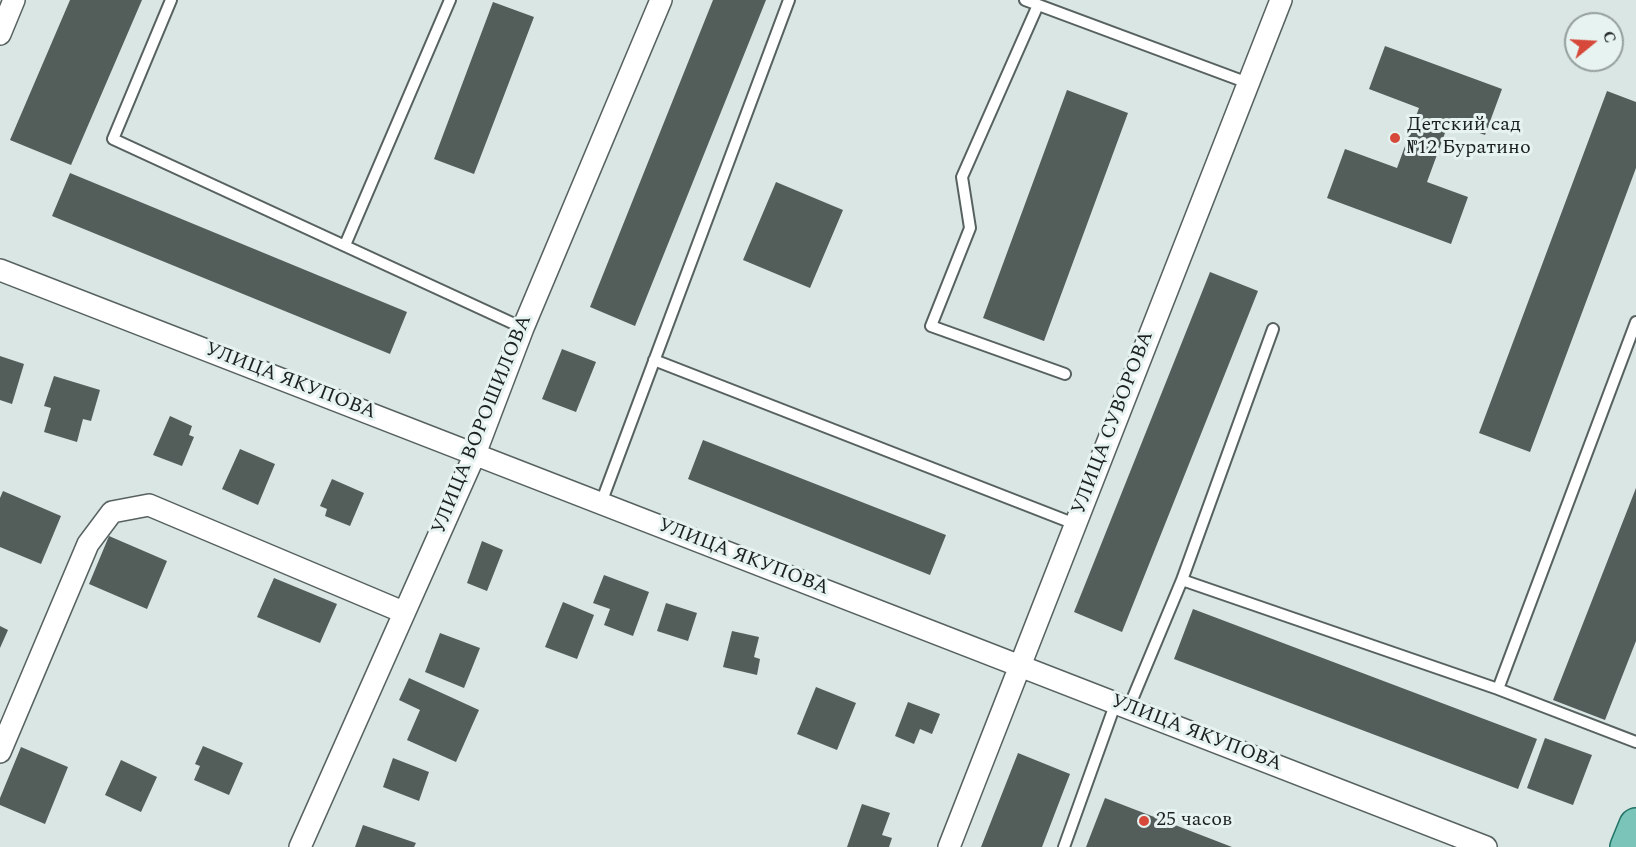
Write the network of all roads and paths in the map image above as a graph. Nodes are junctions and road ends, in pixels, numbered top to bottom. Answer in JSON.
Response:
{"nodes":[{"id":1,"x":14,"y":0,"type":"edge"},
{"id":2,"x":171,"y":0,"type":"edge"},
{"id":3,"x":450,"y":0,"type":"edge"},
{"id":4,"x":661,"y":0,"type":"edge"},
{"id":5,"x":789,"y":0,"type":"edge"},
{"id":6,"x":1025,"y":0,"type":"edge"},
{"id":7,"x":1281,"y":0,"type":"edge"},
{"id":8,"x":1038,"y":5,"type":"junction"},
{"id":9,"x":0,"y":34,"type":"edge"},
{"id":10,"x":1248,"y":83,"type":"junction"},
{"id":11,"x":345,"y":245,"type":"junction"},
{"id":12,"x":0,"y":270,"type":"edge"},
{"id":13,"x":1636,"y":322,"type":"edge"},
{"id":14,"x":523,"y":328,"type":"junction"},
{"id":15,"x":1273,"y":329,"type":"dead end"},
{"id":16,"x":654,"y":360,"type":"junction"},
{"id":17,"x":1065,"y":374,"type":"dead end"},
{"id":18,"x":474,"y":454,"type":"junction"},
{"id":19,"x":601,"y":503,"type":"junction"},
{"id":20,"x":1075,"y":524,"type":"junction"},
{"id":21,"x":1182,"y":580,"type":"junction"},
{"id":22,"x":403,"y":612,"type":"junction"},
{"id":23,"x":1019,"y":664,"type":"junction"},
{"id":24,"x":1497,"y":689,"type":"junction"},
{"id":25,"x":1123,"y":705,"type":"junction"},
{"id":26,"x":1636,"y":742,"type":"edge"},
{"id":27,"x":0,"y":752,"type":"edge"},
{"id":28,"x":1636,"y":825,"type":"edge"},
{"id":29,"x":300,"y":847,"type":"edge"},
{"id":30,"x":949,"y":847,"type":"edge"},
{"id":31,"x":1064,"y":847,"type":"edge"},
{"id":32,"x":1486,"y":847,"type":"edge"},
{"id":33,"x":1627,"y":847,"type":"edge"}],
"edges":[{"from":1,"to":9,"type":"street"},
{"from":2,"to":11,"type":"lane"},
{"from":3,"to":11,"type":"lane"},
{"from":4,"to":14,"type":"street","name":"УЛИЦА ВОРОШИЛОВА"},
{"from":5,"to":16,"type":"lane"},
{"from":6,"to":8,"type":"lane"},
{"from":7,"to":10,"type":"street","name":"УЛИЦА СУВОРОВА"},
{"from":8,"to":10,"type":"lane"},
{"from":8,"to":17,"type":"lane"},
{"from":10,"to":20,"type":"street","name":"УЛИЦА СУВОРОВА"},
{"from":11,"to":14,"type":"lane"},
{"from":12,"to":18,"type":"street","name":"УЛИЦА ЯКУПОВА"},
{"from":13,"to":24,"type":"lane"},
{"from":14,"to":18,"type":"street","name":"УЛИЦА ВОРОШИЛОВА"},
{"from":15,"to":21,"type":"lane"},
{"from":16,"to":19,"type":"lane"},
{"from":16,"to":20,"type":"lane"},
{"from":18,"to":19,"type":"street","name":"УЛИЦА ЯКУПОВА"},
{"from":18,"to":22,"type":"street","name":"УЛИЦА ВОРОШИЛОВА"},
{"from":19,"to":23,"type":"street","name":"УЛИЦА ЯКУПОВА"},
{"from":20,"to":23,"type":"street","name":"УЛИЦА СУВОРОВА"},
{"from":21,"to":24,"type":"lane"},
{"from":21,"to":25,"type":"lane"},
{"from":22,"to":27,"type":"street"},
{"from":22,"to":29,"type":"street","name":"УЛИЦА ВОРОШИЛОВА"},
{"from":23,"to":25,"type":"street","name":"УЛИЦА ЯКУПОВА"},
{"from":23,"to":30,"type":"street","name":"УЛИЦА СУВОРОВА"},
{"from":24,"to":26,"type":"lane"},
{"from":25,"to":31,"type":"lane"},
{"from":25,"to":32,"type":"street","name":"УЛИЦА ЯКУПОВА"},
{"from":28,"to":33,"type":"main road"}]}
